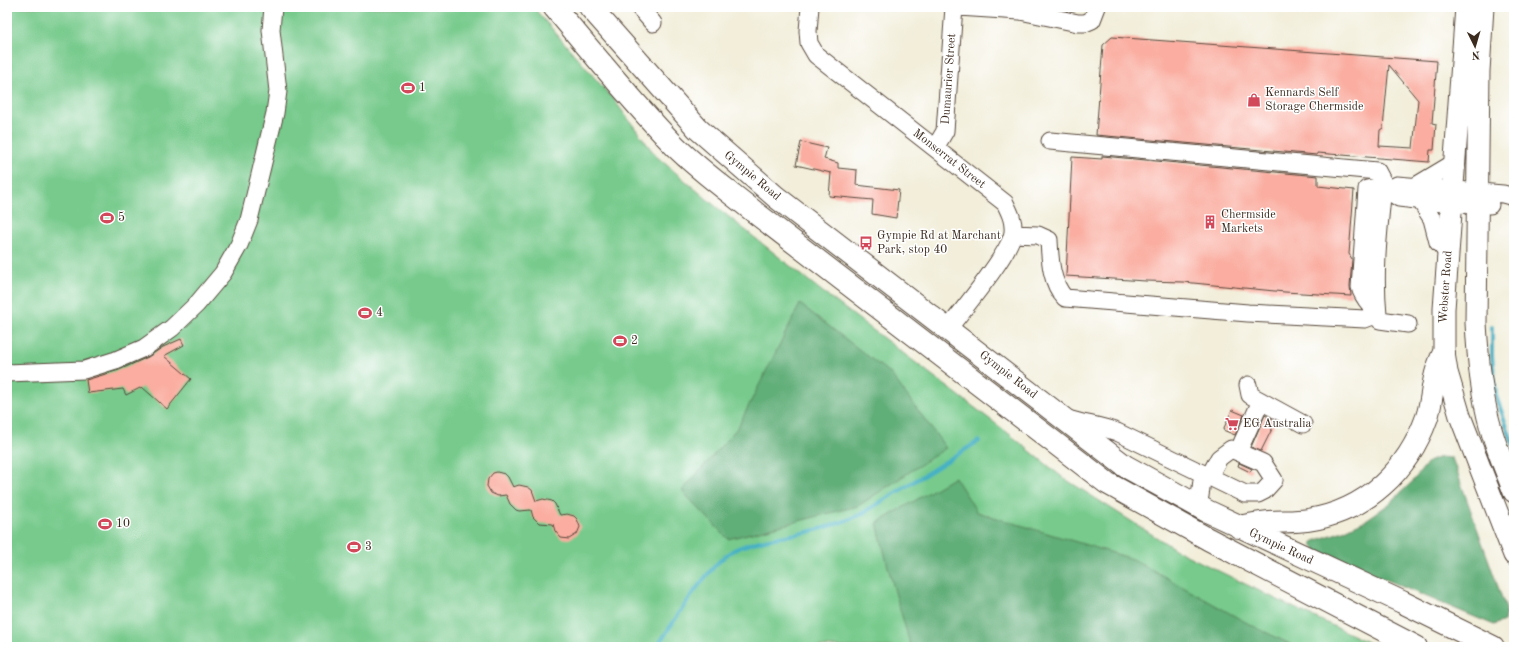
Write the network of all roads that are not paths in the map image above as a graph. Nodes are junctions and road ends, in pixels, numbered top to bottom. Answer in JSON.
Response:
{"nodes":[{"id":1,"x":273,"y":7,"type":"edge"},
{"id":2,"x":554,"y":7,"type":"edge"},
{"id":3,"x":590,"y":7,"type":"edge"},
{"id":4,"x":639,"y":7,"type":"edge"},
{"id":5,"x":810,"y":7,"type":"edge"},
{"id":6,"x":954,"y":7,"type":"edge"},
{"id":7,"x":958,"y":7,"type":"edge"},
{"id":8,"x":1466,"y":7,"type":"edge"},
{"id":9,"x":1483,"y":7,"type":"edge"},
{"id":10,"x":1094,"y":14,"type":"edge"},
{"id":11,"x":653,"y":23,"type":"dead end"},
{"id":12,"x":1050,"y":141,"type":"dead end"},
{"id":13,"x":935,"y":148,"type":"junction"},
{"id":14,"x":1454,"y":163,"type":"junction"},
{"id":15,"x":1385,"y":186,"type":"junction"},
{"id":16,"x":1417,"y":193,"type":"junction"},
{"id":17,"x":1452,"y":197,"type":"junction"},
{"id":18,"x":1514,"y":197,"type":"edge"},
{"id":19,"x":1478,"y":199,"type":"junction"},
{"id":20,"x":1514,"y":204,"type":"edge"},
{"id":21,"x":1013,"y":234,"type":"junction"},
{"id":22,"x":1448,"y":253,"type":"junction"},
{"id":23,"x":1378,"y":314,"type":"junction"},
{"id":24,"x":1408,"y":324,"type":"dead end"},
{"id":25,"x":948,"y":329,"type":"junction"},
{"id":26,"x":1444,"y":353,"type":"junction"},
{"id":27,"x":7,"y":373,"type":"edge"},
{"id":28,"x":1248,"y":385,"type":"dead end"},
{"id":29,"x":1261,"y":401,"type":"junction"},
{"id":30,"x":1062,"y":418,"type":"junction"},
{"id":31,"x":1303,"y":424,"type":"dead end"},
{"id":32,"x":1238,"y":452,"type":"junction"},
{"id":33,"x":1207,"y":475,"type":"junction"},
{"id":34,"x":1514,"y":492,"type":"edge"},
{"id":35,"x":1196,"y":505,"type":"junction"},
{"id":36,"x":1239,"y":527,"type":"junction"},
{"id":37,"x":1514,"y":555,"type":"edge"},
{"id":38,"x":1416,"y":647,"type":"edge"},
{"id":39,"x":1493,"y":647,"type":"edge"}],
"edges":[{"from":1,"to":27,"type":"street"},
{"from":2,"to":38,"type":"highway","name":"Gympie Road"},
{"from":3,"to":25,"type":"highway","name":"Gympie Road"},
{"from":4,"to":11,"type":"street"},
{"from":5,"to":13,"type":"street","name":"Monserrat Street"},
{"from":6,"to":13,"type":"street","name":"Dumaurier Street"},
{"from":7,"to":10,"type":"street"},
{"from":8,"to":14,"type":"main road","name":"Webster Road"},
{"from":9,"to":19,"type":"main road"},
{"from":12,"to":15,"type":"street"},
{"from":13,"to":21,"type":"street","name":"Monserrat Street"},
{"from":14,"to":16,"type":"street"},
{"from":14,"to":17,"type":"main road","name":"Webster Road"},
{"from":15,"to":16,"type":"street"},
{"from":15,"to":23,"type":"street"},
{"from":16,"to":17,"type":"street"},
{"from":16,"to":22,"type":"street"},
{"from":17,"to":19,"type":"street"},
{"from":17,"to":22,"type":"main road","name":"Webster Road"},
{"from":18,"to":19,"type":"street"},
{"from":19,"to":20,"type":"street"},
{"from":19,"to":34,"type":"main road"},
{"from":21,"to":23,"type":"street"},
{"from":21,"to":25,"type":"street"},
{"from":22,"to":26,"type":"main road","name":"Webster Road"},
{"from":23,"to":24,"type":"street"},
{"from":25,"to":30,"type":"highway","name":"Gympie Road"},
{"from":26,"to":36,"type":"highway"},
{"from":26,"to":37,"type":"main road","name":"Webster Road"},
{"from":28,"to":29,"type":"street"},
{"from":29,"to":31,"type":"street"},
{"from":29,"to":32,"type":"street"},
{"from":30,"to":33,"type":"street"},
{"from":30,"to":35,"type":"highway","name":"Gympie Road"},
{"from":32,"to":33,"type":"street"},
{"from":32,"to":33,"type":"street"},
{"from":33,"to":35,"type":"street"},
{"from":35,"to":36,"type":"highway","name":"Gympie Road"},
{"from":36,"to":39,"type":"highway","name":"Gympie Road"}]}
